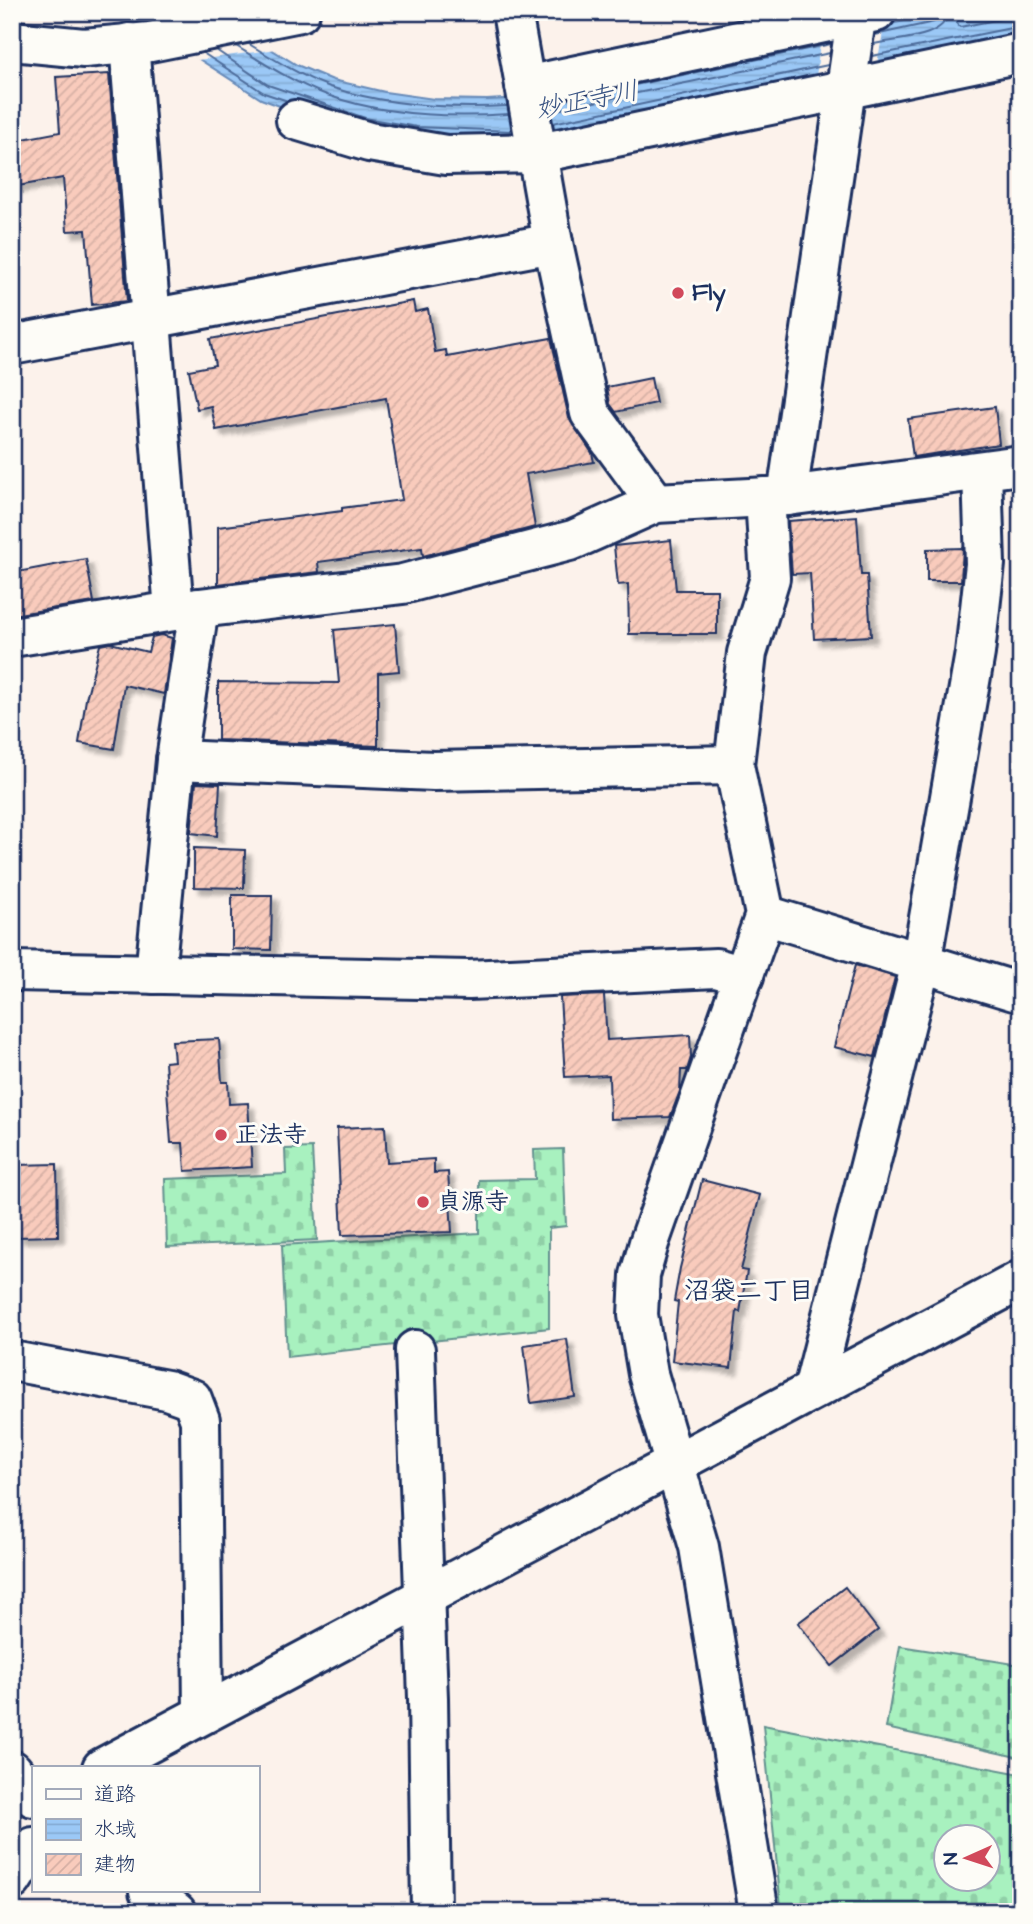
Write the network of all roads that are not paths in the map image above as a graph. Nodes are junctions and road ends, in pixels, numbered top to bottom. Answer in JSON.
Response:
{"nodes":[{"id":1,"x":300,"y":12,"type":"edge"},
{"id":2,"x":512,"y":12,"type":"edge"},
{"id":3,"x":861,"y":18,"type":"edge"},
{"id":4,"x":245,"y":19,"type":"edge"},
{"id":5,"x":12,"y":41,"type":"edge"},
{"id":6,"x":146,"y":42,"type":"junction"},
{"id":7,"x":1021,"y":52,"type":"edge"},
{"id":8,"x":193,"y":63,"type":"dead end"},
{"id":9,"x":846,"y":82,"type":"junction"},
{"id":10,"x":526,"y":89,"type":"junction"},
{"id":11,"x":296,"y":120,"type":"dead end"},
{"id":12,"x":538,"y":147,"type":"junction"},
{"id":13,"x":553,"y":243,"type":"junction"},
{"id":14,"x":152,"y":320,"type":"junction"},
{"id":15,"x":12,"y":345,"type":"edge"},
{"id":16,"x":1021,"y":466,"type":"edge"},
{"id":17,"x":982,"y":471,"type":"junction"},
{"id":18,"x":776,"y":497,"type":"junction"},
{"id":19,"x":656,"y":503,"type":"junction"},
{"id":20,"x":186,"y":610,"type":"junction"},
{"id":21,"x":12,"y":637,"type":"edge"},
{"id":22,"x":176,"y":760,"type":"junction"},
{"id":23,"x":734,"y":765,"type":"junction"},
{"id":24,"x":765,"y":915,"type":"junction"},
{"id":25,"x":921,"y":964,"type":"junction"},
{"id":26,"x":12,"y":971,"type":"edge"},
{"id":27,"x":155,"y":974,"type":"junction"},
{"id":28,"x":744,"y":976,"type":"junction"},
{"id":29,"x":1021,"y":993,"type":"edge"},
{"id":30,"x":1021,"y":1280,"type":"edge"},
{"id":31,"x":415,"y":1350,"type":"dead end"},
{"id":32,"x":12,"y":1361,"type":"edge"},
{"id":33,"x":813,"y":1390,"type":"junction"},
{"id":34,"x":673,"y":1464,"type":"junction"},
{"id":35,"x":422,"y":1597,"type":"junction"},
{"id":36,"x":203,"y":1713,"type":"junction"},
{"id":37,"x":106,"y":1766,"type":"edge"},
{"id":38,"x":12,"y":1770,"type":"edge"},
{"id":39,"x":32,"y":1796,"type":"edge"},
{"id":40,"x":32,"y":1849,"type":"edge"},
{"id":41,"x":12,"y":1880,"type":"edge"},
{"id":42,"x":150,"y":1892,"type":"edge"},
{"id":43,"x":176,"y":1912,"type":"edge"},
{"id":44,"x":431,"y":1912,"type":"edge"},
{"id":45,"x":759,"y":1912,"type":"edge"}],
"edges":[{"from":1,"to":4,"type":"street"},
{"from":2,"to":10,"type":"street"},
{"from":3,"to":9,"type":"street"},
{"from":3,"to":10,"type":"street"},
{"from":4,"to":6,"type":"street"},
{"from":5,"to":6,"type":"street"},
{"from":6,"to":8,"type":"street"},
{"from":6,"to":14,"type":"street"},
{"from":7,"to":9,"type":"street"},
{"from":9,"to":12,"type":"street"},
{"from":9,"to":18,"type":"street"},
{"from":10,"to":12,"type":"street"},
{"from":11,"to":12,"type":"street"},
{"from":12,"to":13,"type":"street"},
{"from":13,"to":14,"type":"street"},
{"from":13,"to":19,"type":"street"},
{"from":14,"to":15,"type":"street"},
{"from":14,"to":20,"type":"street"},
{"from":16,"to":17,"type":"street"},
{"from":17,"to":18,"type":"street"},
{"from":17,"to":25,"type":"street"},
{"from":18,"to":19,"type":"street"},
{"from":18,"to":23,"type":"street"},
{"from":19,"to":20,"type":"street"},
{"from":20,"to":21,"type":"street"},
{"from":20,"to":22,"type":"street"},
{"from":22,"to":23,"type":"street"},
{"from":22,"to":27,"type":"street"},
{"from":23,"to":24,"type":"street"},
{"from":24,"to":25,"type":"street"},
{"from":24,"to":28,"type":"street"},
{"from":25,"to":29,"type":"street"},
{"from":25,"to":33,"type":"street"},
{"from":26,"to":27,"type":"street"},
{"from":27,"to":28,"type":"street"},
{"from":28,"to":34,"type":"street"},
{"from":30,"to":33,"type":"street"},
{"from":31,"to":35,"type":"street"},
{"from":32,"to":36,"type":"street"},
{"from":33,"to":34,"type":"street"},
{"from":34,"to":35,"type":"street"},
{"from":34,"to":45,"type":"street"},
{"from":35,"to":36,"type":"street"},
{"from":35,"to":44,"type":"street"},
{"from":36,"to":37,"type":"street"},
{"from":38,"to":39,"type":"street"},
{"from":40,"to":41,"type":"street"},
{"from":42,"to":43,"type":"street"}]}
